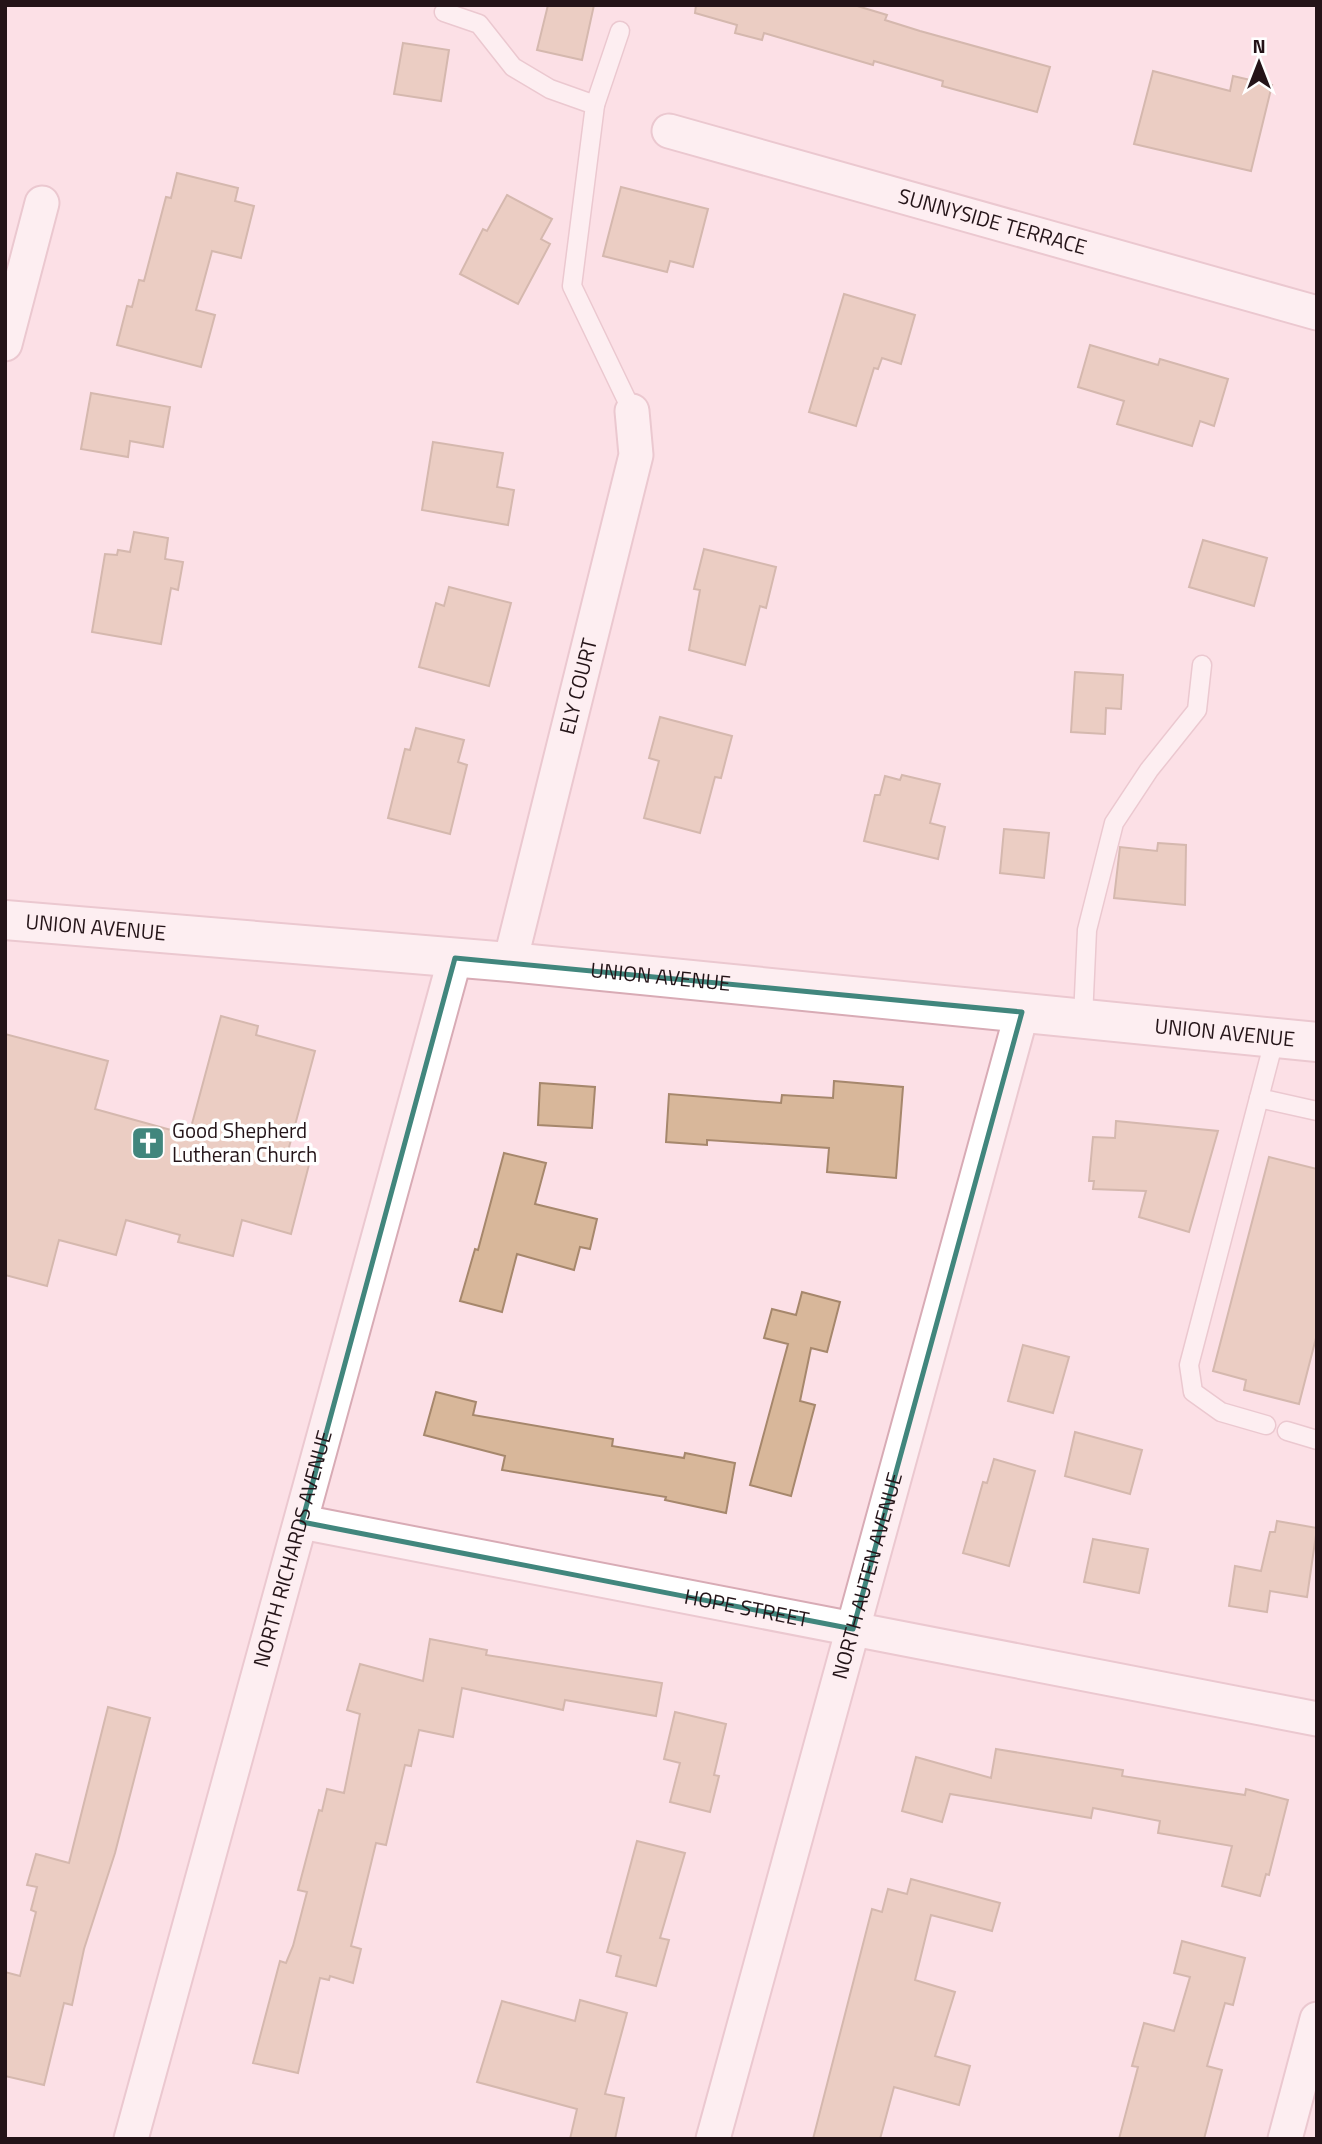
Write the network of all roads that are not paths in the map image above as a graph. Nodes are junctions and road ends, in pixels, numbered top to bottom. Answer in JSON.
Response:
{"nodes":[{"id":1,"x":444,"y":12,"type":"dead end"},
{"id":2,"x":620,"y":31,"type":"dead end"},
{"id":3,"x":595,"y":105,"type":"junction"},
{"id":4,"x":669,"y":131,"type":"dead end"},
{"id":5,"x":43,"y":203,"type":"dead end"},
{"id":6,"x":1317,"y":313,"type":"edge"},
{"id":7,"x":5,"y":344,"type":"edge"},
{"id":8,"x":632,"y":411,"type":"joint"},
{"id":9,"x":1202,"y":664,"type":"dead end"},
{"id":10,"x":5,"y":920,"type":"edge"},
{"id":11,"x":455,"y":958,"type":"junction"},
{"id":12,"x":510,"y":962,"type":"junction"},
{"id":13,"x":1022,"y":1012,"type":"junction"},
{"id":14,"x":1083,"y":1018,"type":"junction"},
{"id":15,"x":1275,"y":1037,"type":"junction"},
{"id":16,"x":1317,"y":1042,"type":"edge"},
{"id":17,"x":1259,"y":1098,"type":"junction"},
{"id":18,"x":1317,"y":1111,"type":"edge"},
{"id":19,"x":1266,"y":1425,"type":"dead end"},
{"id":20,"x":1287,"y":1431,"type":"dead end"},
{"id":21,"x":1317,"y":1440,"type":"edge"},
{"id":22,"x":302,"y":1522,"type":"junction"},
{"id":23,"x":853,"y":1629,"type":"junction"},
{"id":24,"x":1317,"y":1719,"type":"edge"},
{"id":25,"x":1317,"y":2019,"type":"edge"},
{"id":26,"x":131,"y":2139,"type":"edge"},
{"id":27,"x":713,"y":2139,"type":"edge"},
{"id":28,"x":1285,"y":2139,"type":"edge"}],
"edges":[{"from":1,"to":3,"type":"lane"},
{"from":2,"to":3,"type":"lane"},
{"from":3,"to":8,"type":"lane"},
{"from":4,"to":6,"type":"street","name":"SUNNYSIDE TERRACE"},
{"from":5,"to":7,"type":"street"},
{"from":8,"to":12,"type":"street","name":"ELY COURT"},
{"from":9,"to":14,"type":"lane"},
{"from":10,"to":11,"type":"street","name":"UNION AVENUE"},
{"from":11,"to":12,"type":"street","name":"UNION AVENUE"},
{"from":11,"to":22,"type":"street","name":"NORTH RICHARDS AVENUE"},
{"from":12,"to":13,"type":"street","name":"UNION AVENUE"},
{"from":13,"to":14,"type":"street","name":"UNION AVENUE"},
{"from":13,"to":23,"type":"street","name":"NORTH AUTEN AVENUE"},
{"from":14,"to":15,"type":"street","name":"UNION AVENUE"},
{"from":15,"to":16,"type":"street","name":"UNION AVENUE"},
{"from":15,"to":17,"type":"lane"},
{"from":17,"to":18,"type":"lane"},
{"from":17,"to":19,"type":"lane"},
{"from":20,"to":21,"type":"lane"},
{"from":22,"to":23,"type":"street","name":"HOPE STREET"},
{"from":22,"to":26,"type":"street","name":"NORTH RICHARDS AVENUE"},
{"from":23,"to":24,"type":"street","name":"HOPE STREET"},
{"from":23,"to":27,"type":"street","name":"NORTH AUTEN AVENUE"},
{"from":25,"to":28,"type":"street"}]}
